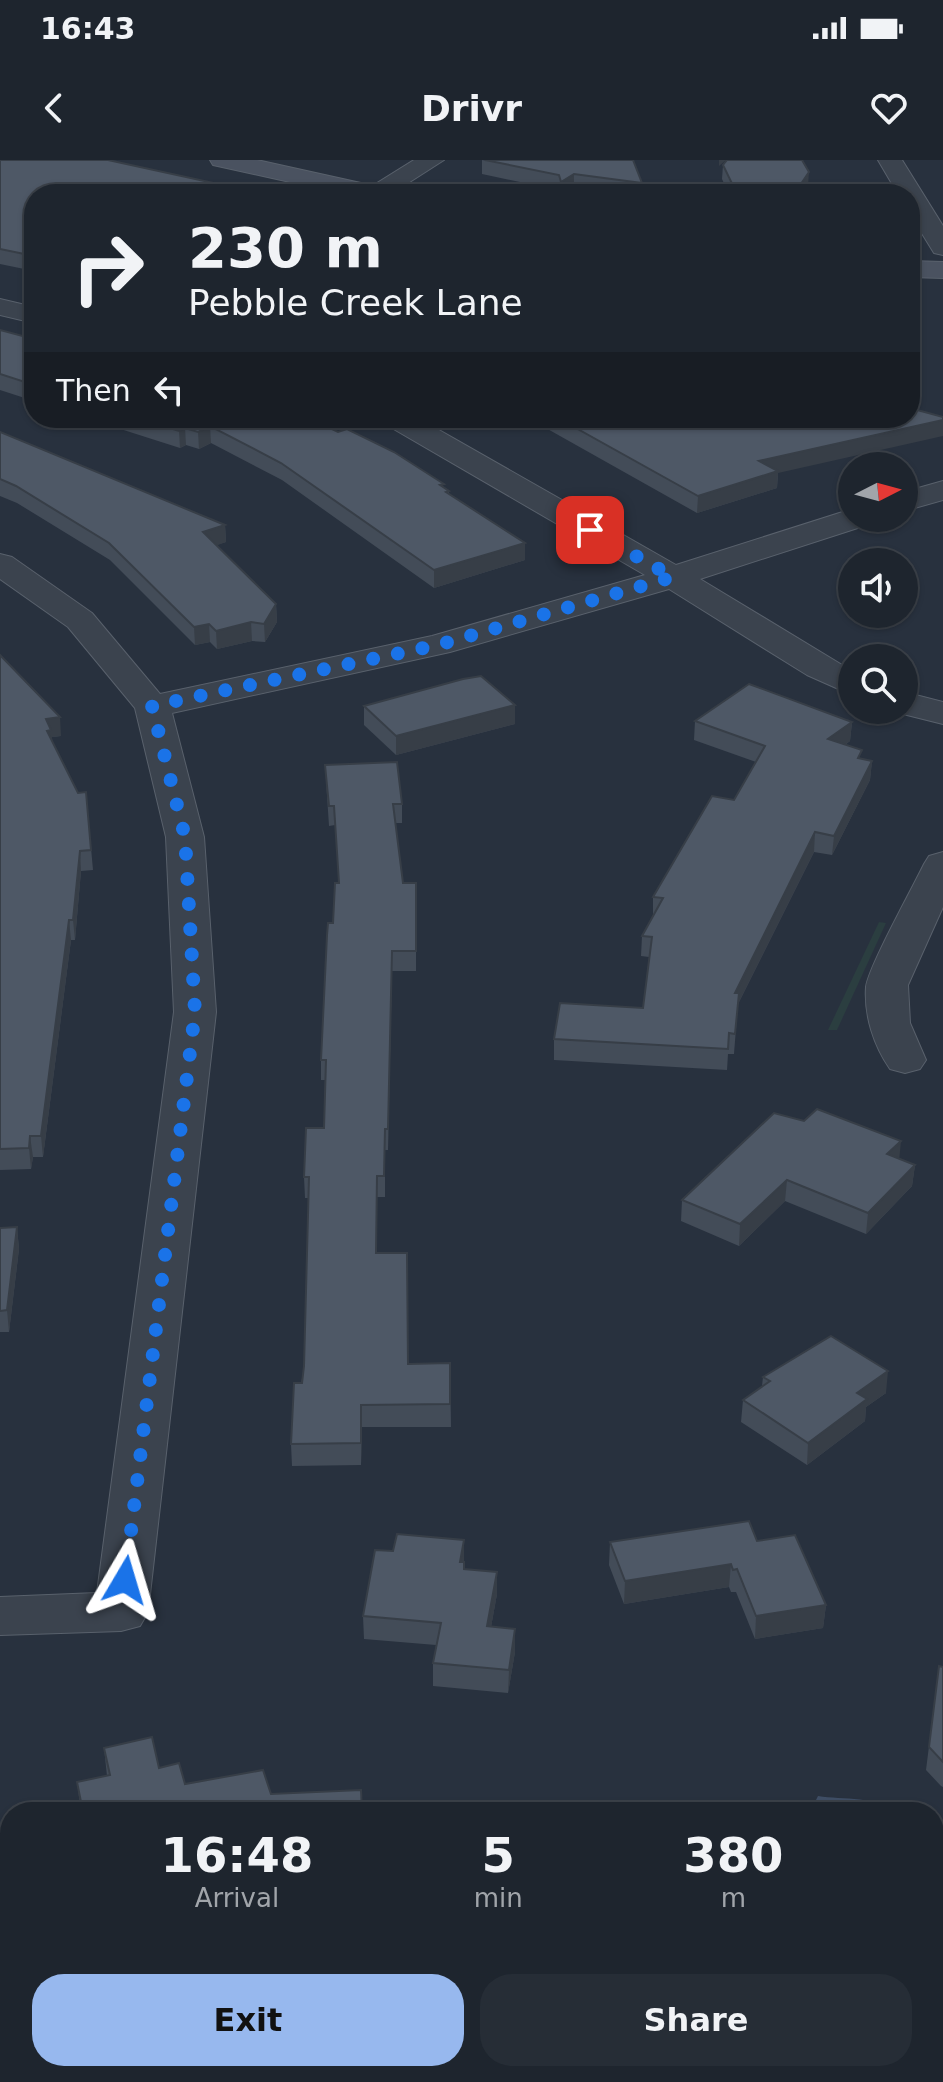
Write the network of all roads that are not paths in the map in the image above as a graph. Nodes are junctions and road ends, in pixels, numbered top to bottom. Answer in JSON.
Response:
{"nodes":[{"id":1,"x":222,"y":160,"type":"edge"},
{"id":2,"x":432,"y":160,"type":"edge"},
{"id":3,"x":890,"y":160,"type":"edge"},
{"id":4,"x":331,"y":184,"type":"edge"},
{"id":5,"x":392,"y":184,"type":"edge"},
{"id":6,"x":905,"y":184,"type":"edge"},
{"id":7,"x":920,"y":209,"type":"edge"},
{"id":8,"x":943,"y":247,"type":"edge"},
{"id":9,"x":920,"y":269,"type":"edge"},
{"id":10,"x":943,"y":270,"type":"edge"},
{"id":11,"x":0,"y":307,"type":"edge"},
{"id":12,"x":24,"y":313,"type":"edge"},
{"id":13,"x":413,"y":428,"type":"edge"},
{"id":14,"x":943,"y":490,"type":"edge"},
{"id":15,"x":918,"y":498,"type":"edge"},
{"id":16,"x":838,"y":524,"type":"edge"},
{"id":17,"x":0,"y":564,"type":"edge"},
{"id":18,"x":673,"y":577,"type":"junction"},
{"id":19,"x":838,"y":677,"type":"edge"},
{"id":20,"x":152,"y":706,"type":"junction"},
{"id":21,"x":918,"y":707,"type":"edge"},
{"id":22,"x":943,"y":713,"type":"edge"},
{"id":23,"x":943,"y":864,"type":"edge"},
{"id":24,"x":905,"y":1060,"type":"dead end"},
{"id":25,"x":0,"y":1616,"type":"edge"}],
"edges":[{"from":1,"to":4,"type":"main road"},
{"from":2,"to":5,"type":"street"},
{"from":3,"to":6,"type":"street"},
{"from":7,"to":8,"type":"street"},
{"from":9,"to":10,"type":"main road"},
{"from":11,"to":12,"type":"street"},
{"from":13,"to":18,"type":"street"},
{"from":14,"to":15,"type":"street"},
{"from":16,"to":18,"type":"street"},
{"from":17,"to":20,"type":"street"},
{"from":18,"to":19,"type":"street"},
{"from":18,"to":20,"type":"street"},
{"from":20,"to":25,"type":"street"},
{"from":21,"to":22,"type":"street"},
{"from":23,"to":24,"type":"street"}]}
